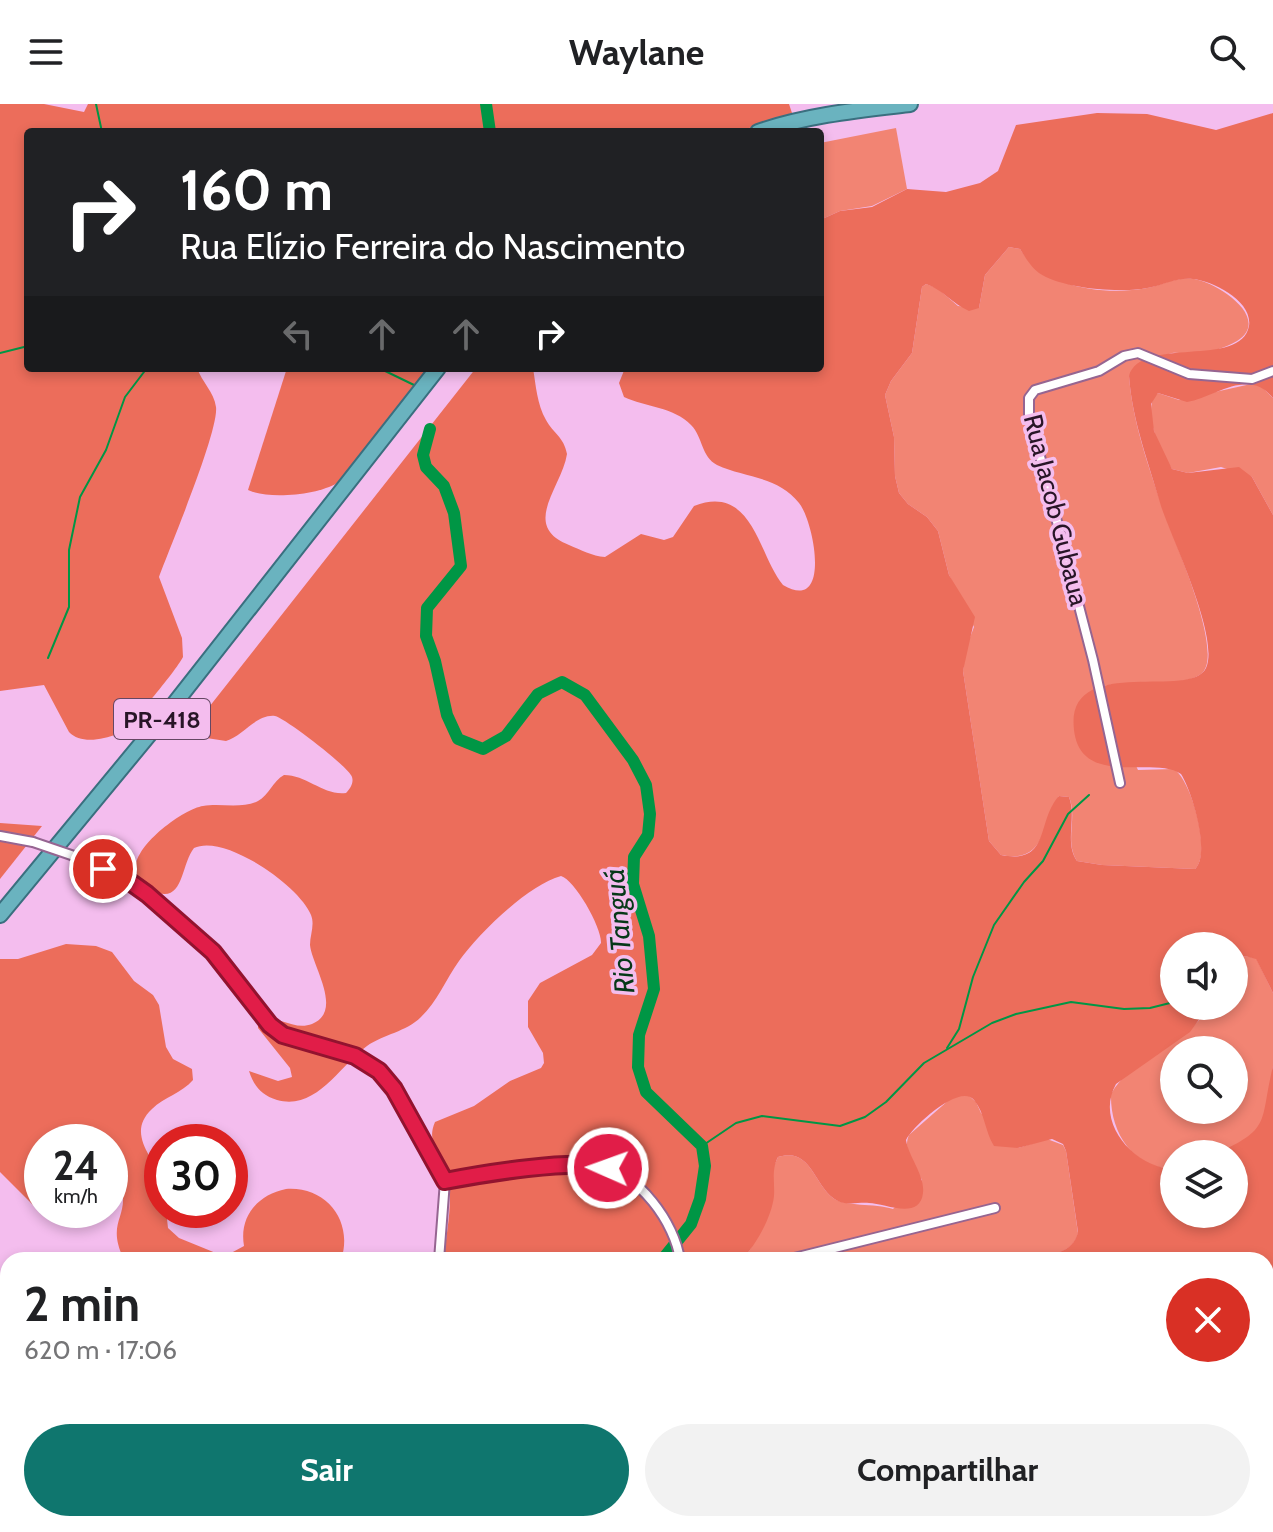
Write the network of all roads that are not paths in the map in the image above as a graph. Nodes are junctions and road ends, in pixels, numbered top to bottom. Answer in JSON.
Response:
{"nodes":[{"id":1,"x":910,"y":104,"type":"edge"},
{"id":2,"x":775,"y":128,"type":"edge"},
{"id":3,"x":1273,"y":371,"type":"edge"},
{"id":4,"x":435,"y":372,"type":"edge"},
{"id":5,"x":1120,"y":783,"type":"dead end"},
{"id":6,"x":0,"y":836,"type":"edge"},
{"id":7,"x":0,"y":915,"type":"edge"},
{"id":8,"x":445,"y":1181,"type":"junction"},
{"id":9,"x":995,"y":1208,"type":"dead end"},
{"id":10,"x":440,"y":1252,"type":"edge"},
{"id":11,"x":678,"y":1252,"type":"edge"},
{"id":12,"x":818,"y":1252,"type":"edge"}],
"edges":[{"from":1,"to":2,"type":"highway"},
{"from":3,"to":5,"type":"street","name":"Rua Jacob Gubaua"},
{"from":4,"to":7,"type":"highway","number":"PR-418"},
{"from":6,"to":8,"type":"street","bridge":true},
{"from":8,"to":10,"type":"street"},
{"from":8,"to":11,"type":"street"},
{"from":9,"to":12,"type":"street"}]}
